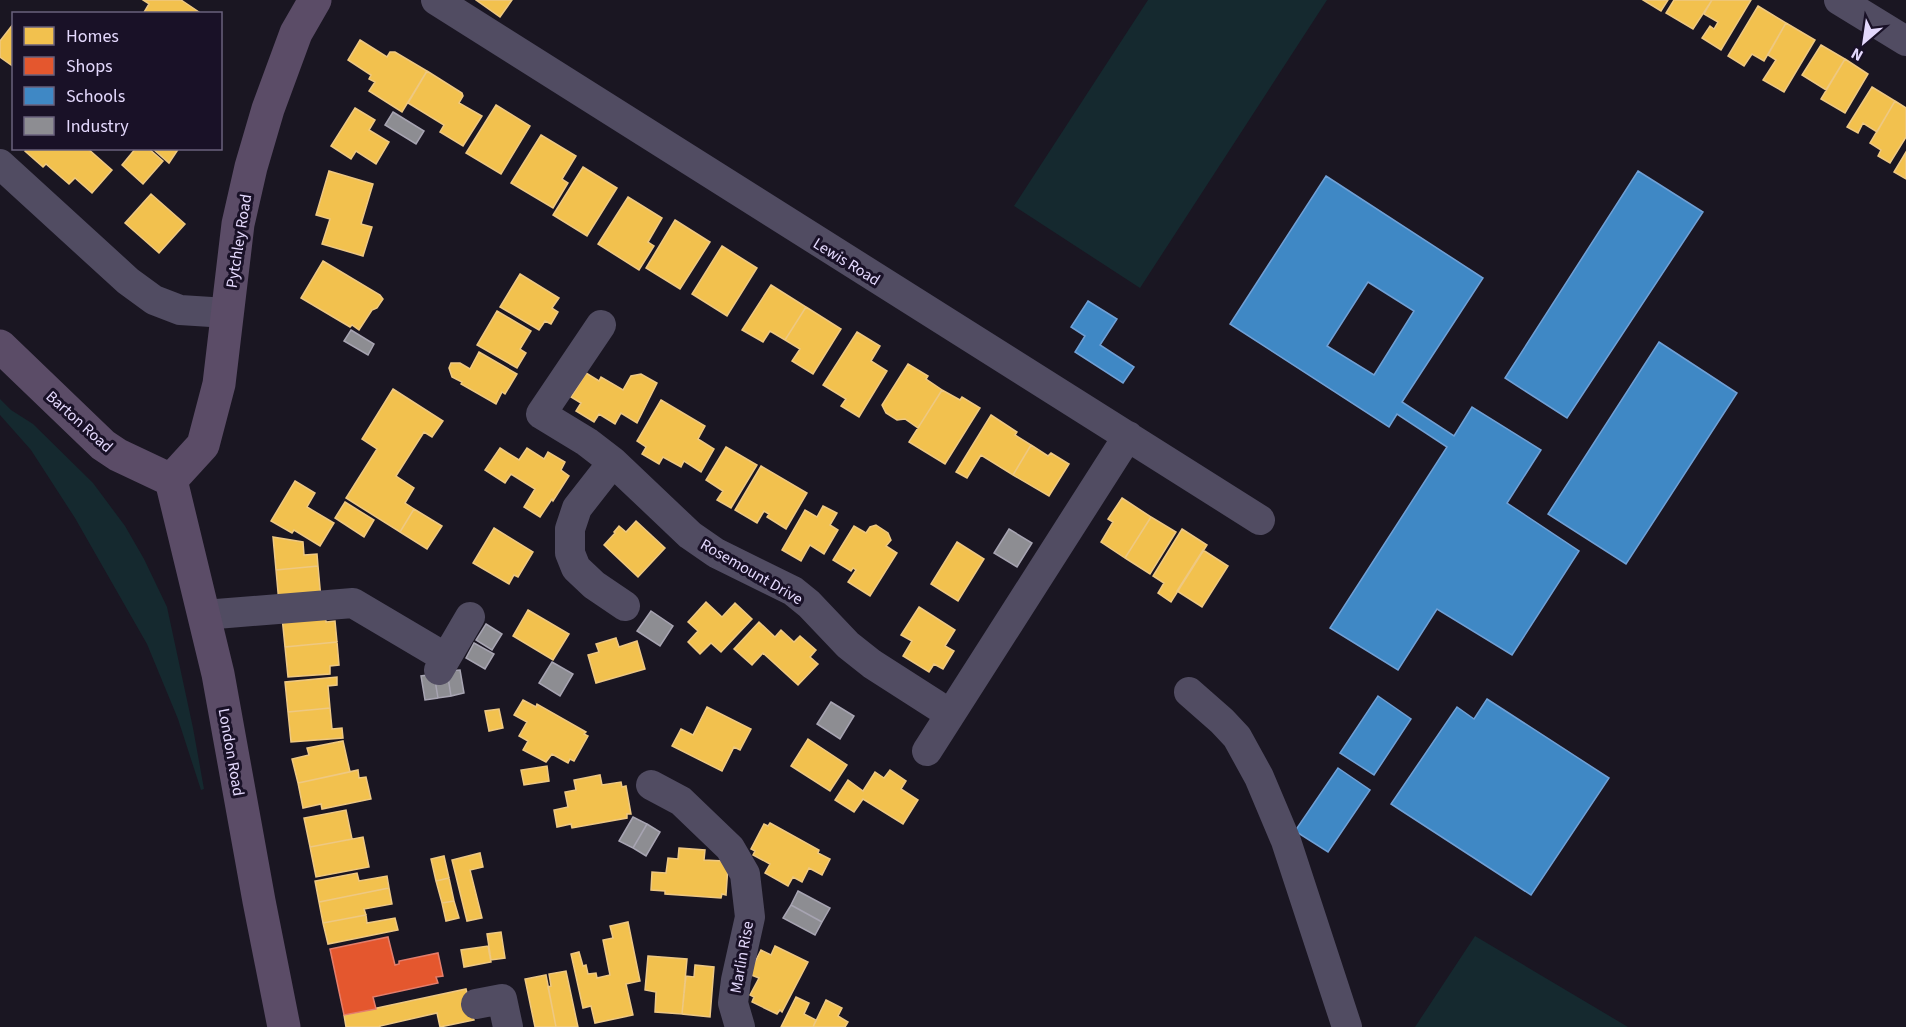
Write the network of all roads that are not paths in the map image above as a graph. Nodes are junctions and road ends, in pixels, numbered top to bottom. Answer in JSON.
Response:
{"nodes":[{"id":1,"x":315,"y":0,"type":"edge"},
{"id":2,"x":436,"y":0,"type":"edge"},
{"id":3,"x":1839,"y":0,"type":"edge"},
{"id":4,"x":1906,"y":41,"type":"edge"},
{"id":5,"x":0,"y":164,"type":"edge"},
{"id":6,"x":227,"y":313,"type":"junction"},
{"id":7,"x":601,"y":325,"type":"dead end"},
{"id":8,"x":0,"y":346,"type":"edge"},
{"id":9,"x":1128,"y":436,"type":"junction"},
{"id":10,"x":613,"y":462,"type":"junction"},
{"id":11,"x":171,"y":480,"type":"junction"},
{"id":12,"x":1260,"y":520,"type":"dead end"},
{"id":13,"x":625,"y":606,"type":"dead end"},
{"id":14,"x":204,"y":615,"type":"junction"},
{"id":15,"x":470,"y":617,"type":"dead end"},
{"id":16,"x":1189,"y":692,"type":"dead end"},
{"id":17,"x":950,"y":714,"type":"junction"},
{"id":18,"x":927,"y":752,"type":"dead end"},
{"id":19,"x":651,"y":785,"type":"dead end"},
{"id":20,"x":476,"y":1004,"type":"dead end"},
{"id":21,"x":284,"y":1027,"type":"edge"},
{"id":22,"x":508,"y":1027,"type":"edge"},
{"id":23,"x":740,"y":1027,"type":"edge"},
{"id":24,"x":1347,"y":1027,"type":"edge"}],
"edges":[{"from":1,"to":6,"type":"main road","name":"Pytchley Road"},
{"from":2,"to":9,"type":"street","name":"Lewis Road"},
{"from":3,"to":4,"type":"street"},
{"from":5,"to":6,"type":"street"},
{"from":6,"to":11,"type":"main road","name":"Pytchley Road"},
{"from":7,"to":10,"type":"street","name":"Rosemount Drive"},
{"from":8,"to":11,"type":"main road","name":"Barton Road"},
{"from":9,"to":12,"type":"street","name":"Lewis Road"},
{"from":9,"to":17,"type":"street"},
{"from":10,"to":13,"type":"street"},
{"from":10,"to":17,"type":"street","name":"Rosemount Drive"},
{"from":11,"to":14,"type":"main road","name":"London Road"},
{"from":14,"to":15,"type":"street"},
{"from":14,"to":21,"type":"main road","name":"London Road"},
{"from":16,"to":24,"type":"street"},
{"from":17,"to":18,"type":"street"},
{"from":19,"to":23,"type":"street","name":"Marlin Rise"},
{"from":20,"to":22,"type":"street"}]}
